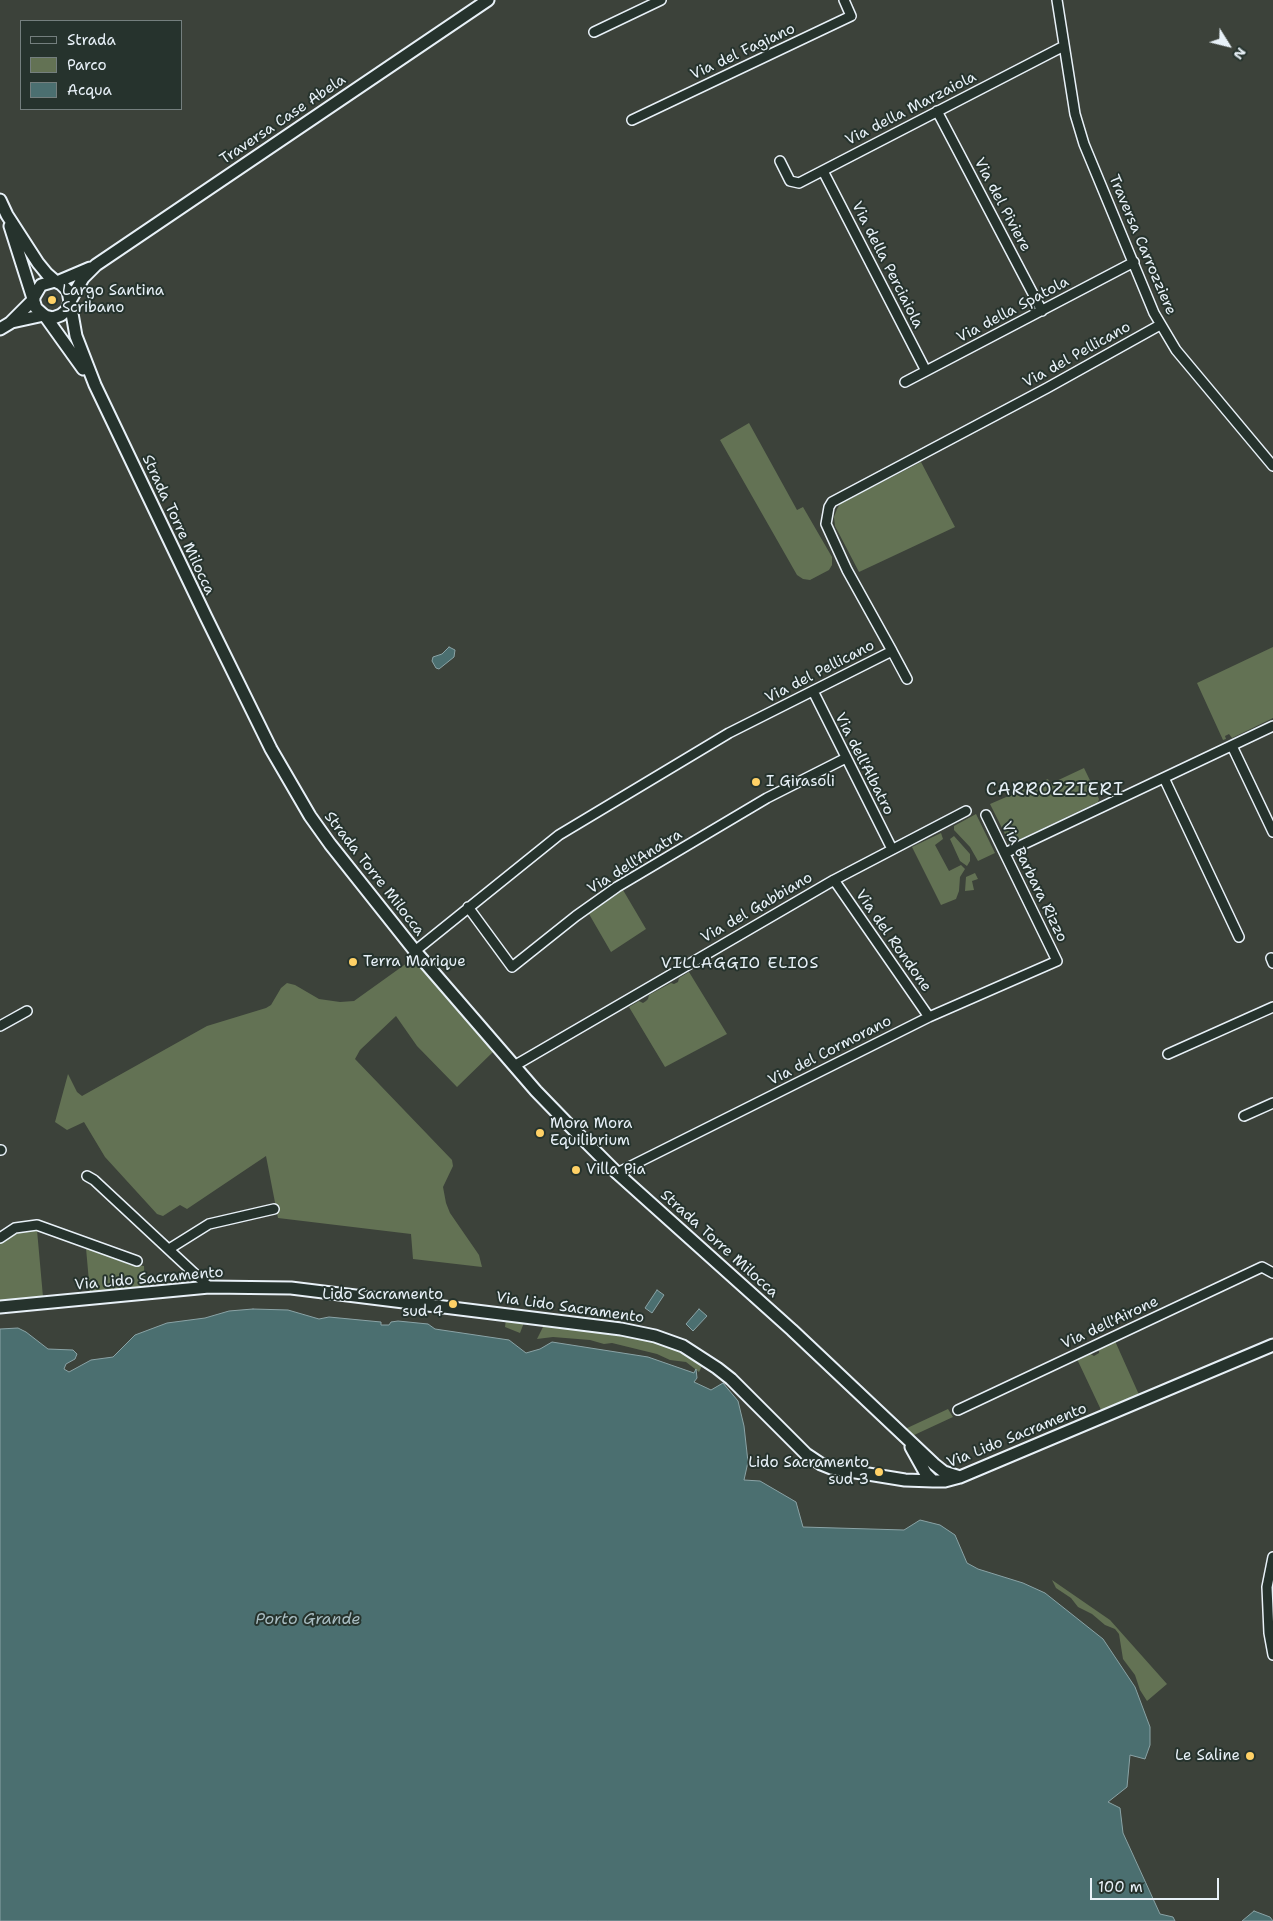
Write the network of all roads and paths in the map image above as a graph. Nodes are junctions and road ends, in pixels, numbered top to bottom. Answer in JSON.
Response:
{"nodes":[{"id":1,"x":488,"y":0,"type":"edge"},
{"id":2,"x":661,"y":0,"type":"edge"},
{"id":3,"x":844,"y":0,"type":"edge"},
{"id":4,"x":1057,"y":0,"type":"edge"},
{"id":5,"x":594,"y":32,"type":"dead end"},
{"id":6,"x":1064,"y":46,"type":"junction"},
{"id":7,"x":937,"y":111,"type":"junction"},
{"id":8,"x":632,"y":120,"type":"dead end"},
{"id":9,"x":780,"y":161,"type":"dead end"},
{"id":10,"x":823,"y":170,"type":"junction"},
{"id":11,"x":0,"y":200,"type":"edge"},
{"id":12,"x":7,"y":215,"type":"junction"},
{"id":13,"x":1134,"y":262,"type":"junction"},
{"id":14,"x":96,"y":265,"type":"junction"},
{"id":15,"x":56,"y":282,"type":"junction"},
{"id":16,"x":34,"y":298,"type":"junction"},
{"id":17,"x":70,"y":302,"type":"junction"},
{"id":18,"x":1042,"y":311,"type":"junction"},
{"id":19,"x":44,"y":316,"type":"junction"},
{"id":20,"x":1160,"y":325,"type":"junction"},
{"id":21,"x":5,"y":326,"type":"edge"},
{"id":22,"x":926,"y":371,"type":"junction"},
{"id":23,"x":905,"y":382,"type":"dead end"},
{"id":24,"x":95,"y":384,"type":"junction"},
{"id":25,"x":1273,"y":466,"type":"edge"},
{"id":26,"x":892,"y":651,"type":"junction"},
{"id":27,"x":907,"y":679,"type":"dead end"},
{"id":28,"x":813,"y":691,"type":"junction"},
{"id":29,"x":1273,"y":726,"type":"edge"},
{"id":30,"x":1232,"y":746,"type":"junction"},
{"id":31,"x":846,"y":758,"type":"junction"},
{"id":32,"x":1164,"y":778,"type":"junction"},
{"id":33,"x":966,"y":812,"type":"dead end"},
{"id":34,"x":986,"y":815,"type":"dead end"},
{"id":35,"x":1273,"y":832,"type":"edge"},
{"id":36,"x":892,"y":849,"type":"junction"},
{"id":37,"x":1005,"y":853,"type":"junction"},
{"id":38,"x":834,"y":880,"type":"junction"},
{"id":39,"x":468,"y":907,"type":"junction"},
{"id":40,"x":1239,"y":937,"type":"dead end"},
{"id":41,"x":415,"y":951,"type":"junction"},
{"id":42,"x":1057,"y":961,"type":"joint"},
{"id":43,"x":1273,"y":1007,"type":"edge"},
{"id":44,"x":27,"y":1012,"type":"dead end"},
{"id":45,"x":929,"y":1016,"type":"junction"},
{"id":46,"x":0,"y":1026,"type":"edge"},
{"id":47,"x":1168,"y":1054,"type":"dead end"},
{"id":48,"x":514,"y":1066,"type":"junction"},
{"id":49,"x":1273,"y":1103,"type":"edge"},
{"id":50,"x":1244,"y":1116,"type":"dead end"},
{"id":51,"x":617,"y":1173,"type":"junction"},
{"id":52,"x":87,"y":1176,"type":"dead end"},
{"id":53,"x":274,"y":1209,"type":"dead end"},
{"id":54,"x":0,"y":1238,"type":"edge"},
{"id":55,"x":169,"y":1249,"type":"junction"},
{"id":56,"x":137,"y":1260,"type":"dead end"},
{"id":57,"x":1273,"y":1273,"type":"edge"},
{"id":58,"x":209,"y":1286,"type":"junction"},
{"id":59,"x":0,"y":1307,"type":"edge"},
{"id":60,"x":1273,"y":1345,"type":"edge"},
{"id":61,"x":958,"y":1410,"type":"dead end"},
{"id":62,"x":905,"y":1437,"type":"junction"},
{"id":63,"x":914,"y":1454,"type":"junction"},
{"id":64,"x":934,"y":1464,"type":"junction"},
{"id":65,"x":960,"y":1478,"type":"junction"},
{"id":66,"x":905,"y":1480,"type":"junction"},
{"id":67,"x":933,"y":1481,"type":"junction"},
{"id":68,"x":1273,"y":1558,"type":"edge"},
{"id":69,"x":1273,"y":1656,"type":"edge"}],
"edges":[{"from":1,"to":14,"type":"street","name":"Traversa Case Abela"},
{"from":2,"to":5,"type":"street"},
{"from":3,"to":8,"type":"street","name":"Via del Fagiano"},
{"from":4,"to":6,"type":"street","name":"Traversa Carrozziere"},
{"from":6,"to":7,"type":"street","name":"Via della Marzaiola"},
{"from":6,"to":13,"type":"street","name":"Traversa Carrozziere"},
{"from":7,"to":10,"type":"street","name":"Via della Marzaiola"},
{"from":7,"to":18,"type":"street","name":"Via del Piviere"},
{"from":9,"to":10,"type":"street","name":"Via della Marzaiola"},
{"from":10,"to":22,"type":"street","name":"Via della Perciaiola"},
{"from":11,"to":12,"type":"street"},
{"from":12,"to":15,"type":"street"},
{"from":12,"to":16,"type":"street"},
{"from":13,"to":18,"type":"street","name":"Via della Spatola"},
{"from":13,"to":20,"type":"street","name":"Traversa Carrozziere"},
{"from":14,"to":15,"type":"street"},
{"from":14,"to":17,"type":"street"},
{"from":15,"to":16,"type":"street"},
{"from":15,"to":17,"type":"street"},
{"from":16,"to":19,"type":"street"},
{"from":16,"to":21,"type":"street"},
{"from":17,"to":19,"type":"street"},
{"from":17,"to":24,"type":"street"},
{"from":18,"to":22,"type":"street","name":"Via della Spatola"},
{"from":19,"to":21,"type":"street"},
{"from":19,"to":24,"type":"street"},
{"from":20,"to":25,"type":"street","name":"Traversa Carrozziere"},
{"from":20,"to":26,"type":"street","name":"Via del Pellicano"},
{"from":22,"to":23,"type":"street","name":"Via della Spatola"},
{"from":24,"to":41,"type":"street","name":"Strada Torre Milocca"},
{"from":26,"to":27,"type":"street"},
{"from":26,"to":28,"type":"street","name":"Via del Pellicano"},
{"from":28,"to":31,"type":"street","name":"Via dell'Albatro"},
{"from":28,"to":39,"type":"street","name":"Via del Pellicano"},
{"from":29,"to":30,"type":"street"},
{"from":30,"to":32,"type":"street"},
{"from":30,"to":35,"type":"street"},
{"from":31,"to":36,"type":"street","name":"Via dell'Albatro"},
{"from":31,"to":39,"type":"street","name":"Via dell'Anatra"},
{"from":32,"to":37,"type":"street"},
{"from":32,"to":40,"type":"street"},
{"from":33,"to":36,"type":"street","name":"Via del Gabbiano"},
{"from":34,"to":37,"type":"street","name":"Via Barbara Rizzo"},
{"from":36,"to":38,"type":"street","name":"Via del Gabbiano"},
{"from":37,"to":42,"type":"street","name":"Via Barbara Rizzo"},
{"from":38,"to":45,"type":"street","name":"Via del Rondone"},
{"from":38,"to":48,"type":"street","name":"Via del Gabbiano"},
{"from":39,"to":41,"type":"street","name":"Via del Pellicano"},
{"from":41,"to":48,"type":"street","name":"Strada Torre Milocca"},
{"from":42,"to":45,"type":"street","name":"Via del Cormorano"},
{"from":43,"to":47,"type":"street"},
{"from":44,"to":46,"type":"street"},
{"from":45,"to":51,"type":"street","name":"Via del Cormorano"},
{"from":48,"to":51,"type":"street","name":"Strada Torre Milocca"},
{"from":49,"to":50,"type":"street"},
{"from":51,"to":62,"type":"street","name":"Strada Torre Milocca"},
{"from":52,"to":55,"type":"street"},
{"from":53,"to":55,"type":"street"},
{"from":54,"to":56,"type":"street"},
{"from":55,"to":58,"type":"street"},
{"from":57,"to":61,"type":"street","name":"Via dell'Airone"},
{"from":58,"to":59,"type":"street","name":"Via Lido Sacramento"},
{"from":58,"to":66,"type":"street","name":"Via Lido Sacramento"},
{"from":60,"to":65,"type":"street","name":"Via Lido Sacramento"},
{"from":62,"to":63,"type":"street"},
{"from":62,"to":64,"type":"street","name":"Strada Torre Milocca"},
{"from":63,"to":66,"type":"street"},
{"from":63,"to":67,"type":"street"},
{"from":64,"to":65,"type":"street","name":"Strada Torre Milocca"},
{"from":64,"to":67,"type":"street"},
{"from":65,"to":67,"type":"street","name":"Via Lido Sacramento"},
{"from":66,"to":67,"type":"street","name":"Via Lido Sacramento"},
{"from":68,"to":69,"type":"street"}]}
